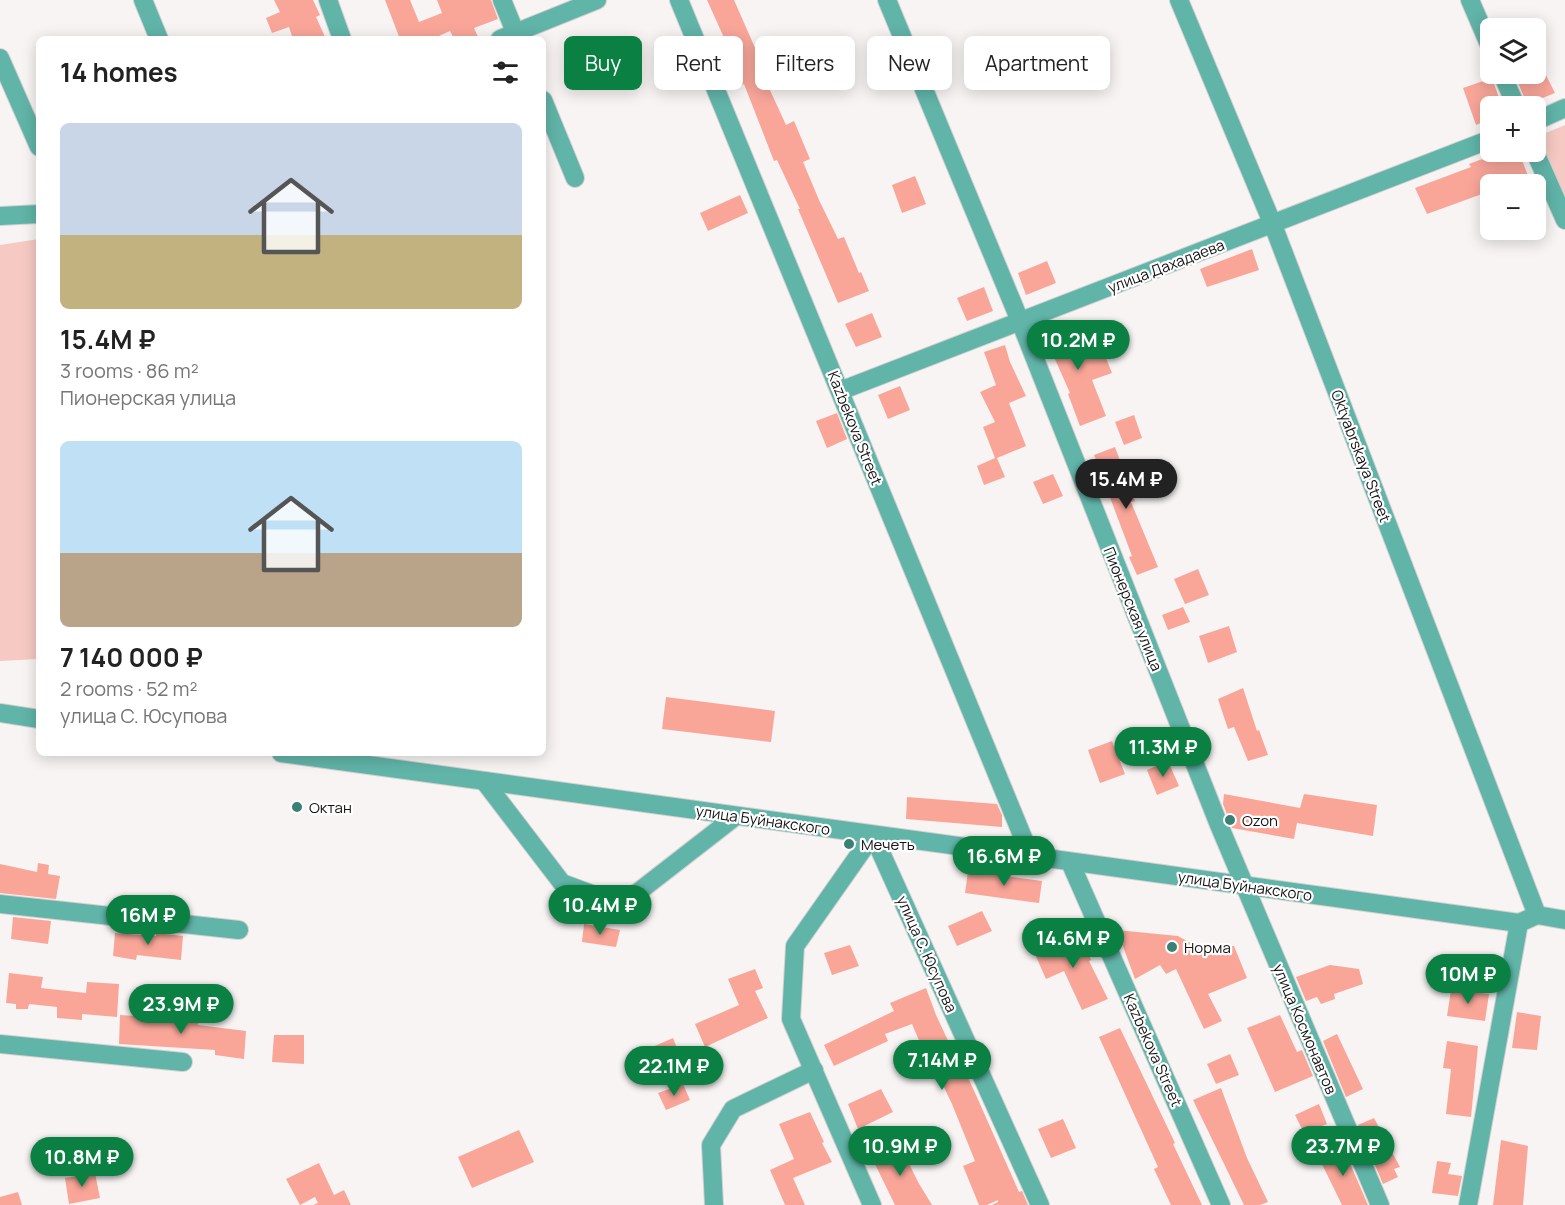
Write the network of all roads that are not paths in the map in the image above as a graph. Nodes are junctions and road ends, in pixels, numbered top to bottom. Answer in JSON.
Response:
{"nodes":[{"id":1,"x":143,"y":0,"type":"edge"},
{"id":2,"x":328,"y":0,"type":"edge"},
{"id":3,"x":502,"y":0,"type":"edge"},
{"id":4,"x":597,"y":0,"type":"edge"},
{"id":5,"x":679,"y":0,"type":"edge"},
{"id":6,"x":887,"y":0,"type":"edge"},
{"id":7,"x":1179,"y":0,"type":"edge"},
{"id":8,"x":1470,"y":0,"type":"edge"},
{"id":9,"x":1480,"y":23,"type":"edge"},
{"id":10,"x":158,"y":36,"type":"edge"},
{"id":11,"x":341,"y":36,"type":"edge"},
{"id":12,"x":511,"y":36,"type":"edge"},
{"id":13,"x":513,"y":36,"type":"edge"},
{"id":14,"x":0,"y":58,"type":"edge"},
{"id":15,"x":546,"y":107,"type":"edge"},
{"id":16,"x":1565,"y":108,"type":"edge"},
{"id":17,"x":1546,"y":117,"type":"edge"},
{"id":18,"x":36,"y":140,"type":"edge"},
{"id":19,"x":1480,"y":143,"type":"edge"},
{"id":20,"x":1539,"y":162,"type":"edge"},
{"id":21,"x":575,"y":178,"type":"dead end"},
{"id":22,"x":36,"y":214,"type":"edge"},
{"id":23,"x":0,"y":216,"type":"edge"},
{"id":24,"x":1565,"y":220,"type":"edge"},
{"id":25,"x":1273,"y":225,"type":"junction"},
{"id":26,"x":1020,"y":321,"type":"junction"},
{"id":27,"x":840,"y":392,"type":"junction"},
{"id":28,"x":0,"y":713,"type":"edge"},
{"id":29,"x":36,"y":719,"type":"edge"},
{"id":30,"x":312,"y":756,"type":"edge"},
{"id":31,"x":484,"y":781,"type":"junction"},
{"id":32,"x":736,"y":816,"type":"junction"},
{"id":33,"x":873,"y":835,"type":"junction"},
{"id":34,"x":1032,"y":857,"type":"junction"},
{"id":35,"x":1070,"y":862,"type":"junction"},
{"id":36,"x":1244,"y":885,"type":"junction"},
{"id":37,"x":0,"y":904,"type":"edge"},
{"id":38,"x":1537,"y":915,"type":"junction"},
{"id":39,"x":1565,"y":920,"type":"edge"},
{"id":40,"x":1519,"y":923,"type":"junction"},
{"id":41,"x":239,"y":930,"type":"dead end"},
{"id":42,"x":0,"y":1044,"type":"edge"},
{"id":43,"x":183,"y":1062,"type":"dead end"},
{"id":44,"x":814,"y":1070,"type":"junction"},
{"id":45,"x":714,"y":1205,"type":"edge"},
{"id":46,"x":872,"y":1205,"type":"edge"},
{"id":47,"x":1040,"y":1205,"type":"edge"},
{"id":48,"x":1221,"y":1205,"type":"edge"},
{"id":49,"x":1380,"y":1205,"type":"edge"},
{"id":50,"x":1468,"y":1205,"type":"edge"}],
"edges":[{"from":1,"to":10,"type":"street"},
{"from":2,"to":11,"type":"street"},
{"from":3,"to":12,"type":"street"},
{"from":4,"to":13,"type":"street"},
{"from":5,"to":27,"type":"street","name":"Kazbekova Street"},
{"from":6,"to":26,"type":"street","name":"Пионерская улица"},
{"from":7,"to":25,"type":"street","name":"Oktyabrskaya Street"},
{"from":8,"to":9,"type":"street"},
{"from":14,"to":18,"type":"street"},
{"from":15,"to":21,"type":"street"},
{"from":16,"to":17,"type":"street"},
{"from":19,"to":25,"type":"street","name":"улица Дахадаева"},
{"from":20,"to":24,"type":"street"},
{"from":22,"to":23,"type":"street"},
{"from":25,"to":26,"type":"street","name":"улица Дахадаева"},
{"from":25,"to":38,"type":"street","name":"Oktyabrskaya Street"},
{"from":26,"to":27,"type":"street","name":"улица Дахадаева"},
{"from":26,"to":36,"type":"street","name":"Пионерская улица"},
{"from":27,"to":34,"type":"street","name":"Kazbekova Street"},
{"from":28,"to":29,"type":"street"},
{"from":30,"to":31,"type":"street","name":"улица Буйнакского"},
{"from":31,"to":32,"type":"street","name":"улица Буйнакского"},
{"from":31,"to":32,"type":"street"},
{"from":32,"to":33,"type":"street","name":"улица Буйнакского"},
{"from":33,"to":34,"type":"street","name":"улица Буйнакского"},
{"from":33,"to":44,"type":"street"},
{"from":33,"to":47,"type":"street","name":"улица С. Юсупова"},
{"from":34,"to":35,"type":"street","name":"улица Буйнакского"},
{"from":35,"to":36,"type":"street","name":"улица Буйнакского"},
{"from":35,"to":48,"type":"street","name":"Kazbekova Street"},
{"from":36,"to":40,"type":"street","name":"улица Буйнакского"},
{"from":36,"to":49,"type":"street","name":"улица Космонавтов"},
{"from":37,"to":41,"type":"street"},
{"from":38,"to":39,"type":"street"},
{"from":38,"to":40,"type":"street"},
{"from":40,"to":50,"type":"street"},
{"from":42,"to":43,"type":"street"},
{"from":44,"to":45,"type":"street"},
{"from":44,"to":46,"type":"street"}]}
